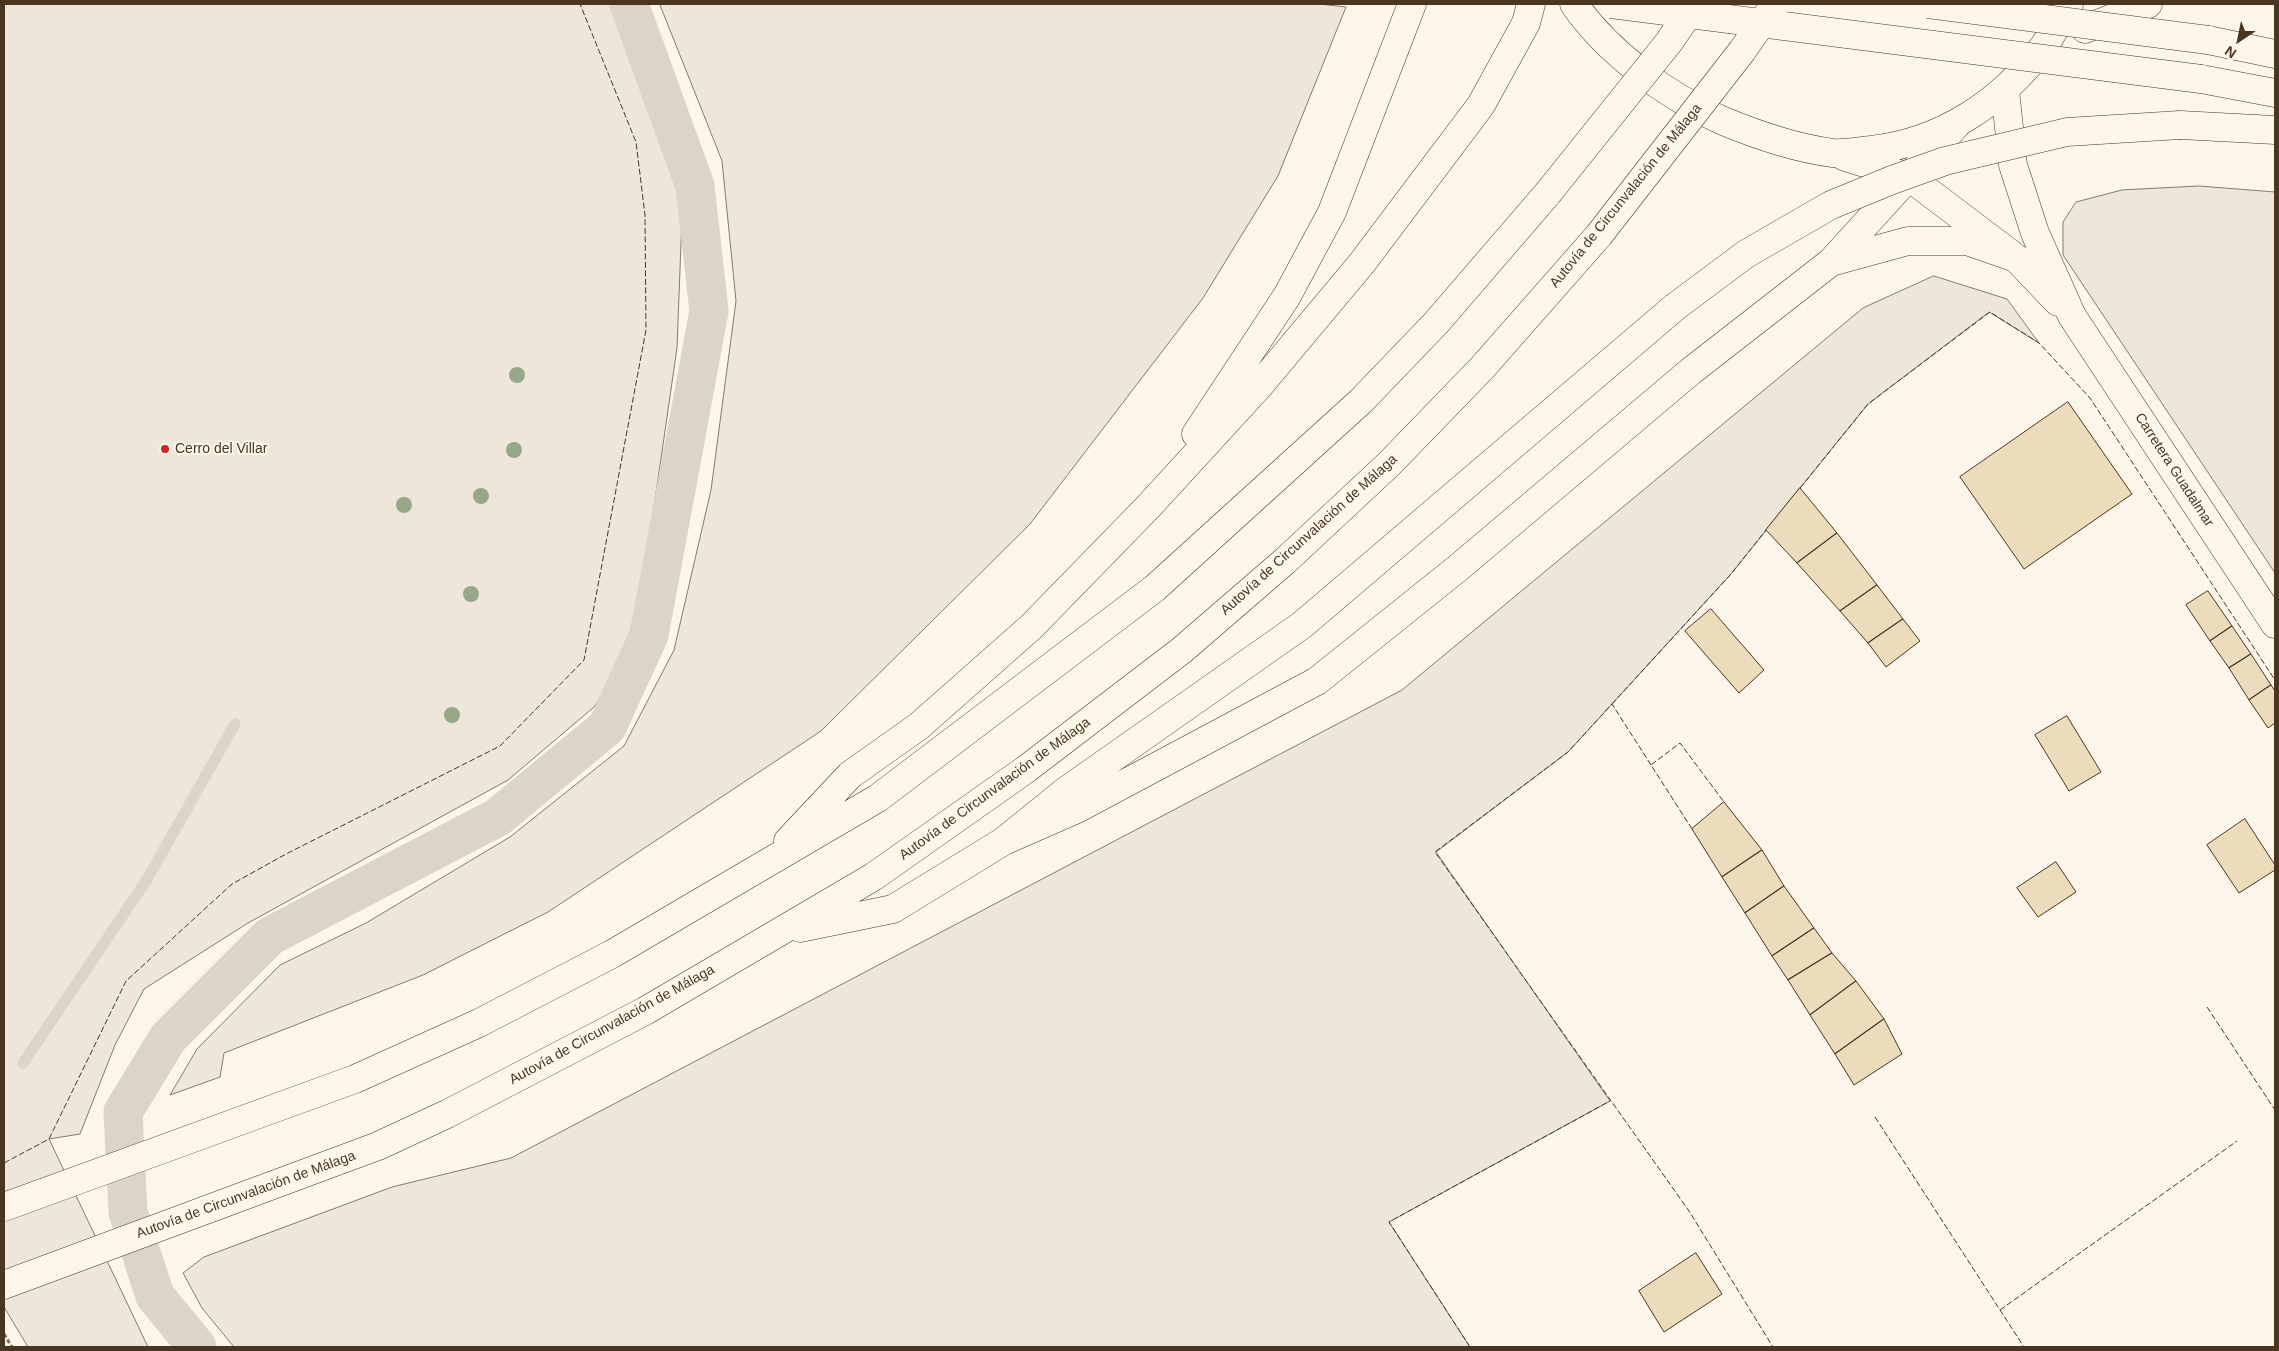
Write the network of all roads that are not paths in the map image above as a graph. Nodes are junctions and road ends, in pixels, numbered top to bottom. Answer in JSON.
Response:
{"nodes":[{"id":1,"x":1412,"y":4,"type":"edge"},
{"id":2,"x":1531,"y":4,"type":"edge"},
{"id":3,"x":1574,"y":4,"type":"edge"},
{"id":4,"x":1611,"y":4,"type":"edge"},
{"id":5,"x":1695,"y":4,"type":"edge"},
{"id":6,"x":1775,"y":4,"type":"edge"},
{"id":7,"x":1928,"y":4,"type":"edge"},
{"id":8,"x":2069,"y":4,"type":"edge"},
{"id":9,"x":2148,"y":4,"type":"edge"},
{"id":10,"x":2044,"y":45,"type":"junction"},
{"id":11,"x":2275,"y":54,"type":"edge"},
{"id":12,"x":2005,"y":90,"type":"junction"},
{"id":13,"x":2275,"y":94,"type":"edge"},
{"id":14,"x":1956,"y":125,"type":"junction"},
{"id":15,"x":2275,"y":130,"type":"edge"},
{"id":16,"x":1834,"y":153,"type":"junction"},
{"id":17,"x":1909,"y":177,"type":"junction"},
{"id":18,"x":2016,"y":258,"type":"junction"},
{"id":19,"x":1831,"y":262,"type":"junction"},
{"id":20,"x":2072,"y":316,"type":"junction"},
{"id":21,"x":1148,"y":507,"type":"junction"},
{"id":22,"x":2275,"y":624,"type":"edge"},
{"id":23,"x":1004,"y":841,"type":"junction"},
{"id":24,"x":766,"y":864,"type":"junction"},
{"id":25,"x":776,"y":933,"type":"junction"},
{"id":26,"x":4,"y":1207,"type":"edge"},
{"id":27,"x":4,"y":1285,"type":"edge"}],
"edges":[{"from":1,"to":21,"type":"main road"},
{"from":2,"to":21,"type":"main road"},
{"from":3,"to":16,"type":"main road"},
{"from":4,"to":13,"type":"main road","bridge":true},
{"from":5,"to":24,"type":"main road","bridge":true},
{"from":6,"to":25,"type":"main road","name":"Autovía de Circunvalación de Málaga","bridge":true},
{"from":7,"to":11,"type":"main road","bridge":true},
{"from":8,"to":10,"type":"main road"},
{"from":9,"to":10,"type":"main road"},
{"from":10,"to":12,"type":"main road"},
{"from":12,"to":14,"type":"main road"},
{"from":12,"to":20,"type":"main road","name":"Carretera Guadalmar"},
{"from":14,"to":16,"type":"main road"},
{"from":14,"to":17,"type":"main road"},
{"from":15,"to":23,"type":"main road","bridge":true},
{"from":16,"to":17,"type":"main road","name":"Carretera Guadalmar"},
{"from":17,"to":18,"type":"main road","name":"Carretera Guadalmar"},
{"from":17,"to":19,"type":"main road"},
{"from":18,"to":19,"type":"main road"},
{"from":18,"to":20,"type":"main road","name":"Carretera Guadalmar"},
{"from":19,"to":23,"type":"main road"},
{"from":20,"to":22,"type":"main road","name":"Carretera Guadalmar"},
{"from":21,"to":24,"type":"main road"},
{"from":23,"to":25,"type":"main road"},
{"from":24,"to":26,"type":"main road"},
{"from":25,"to":27,"type":"main road","name":"Autovía de Circunvalación de Málaga"}]}
